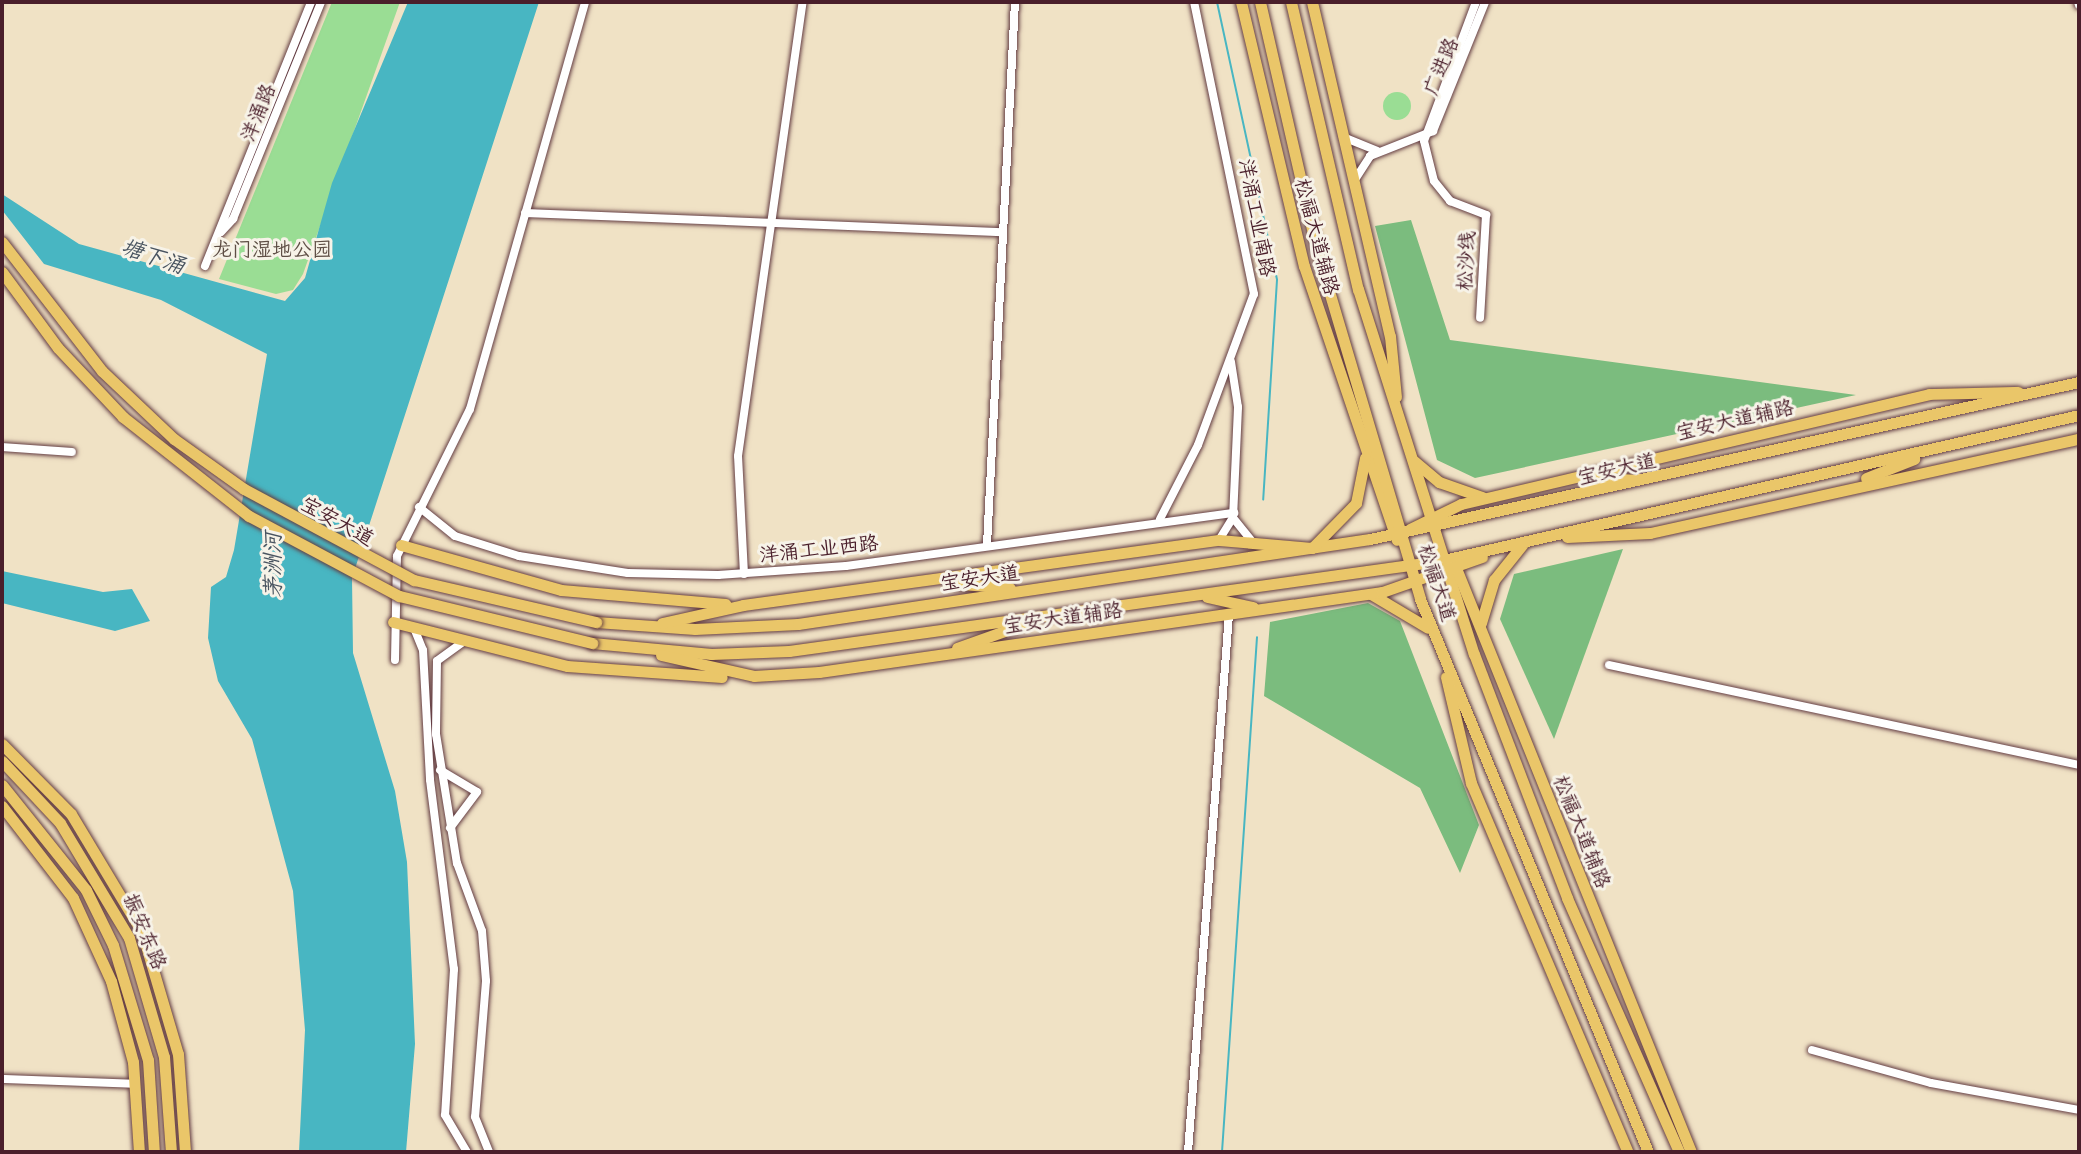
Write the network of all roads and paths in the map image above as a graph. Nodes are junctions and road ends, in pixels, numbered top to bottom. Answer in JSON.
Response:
{"nodes":[{"id":1,"x":311,"y":2,"type":"edge"},
{"id":2,"x":321,"y":2,"type":"edge"},
{"id":3,"x":585,"y":2,"type":"edge"},
{"id":4,"x":803,"y":2,"type":"edge"},
{"id":5,"x":1015,"y":2,"type":"edge"},
{"id":6,"x":1194,"y":2,"type":"edge"},
{"id":7,"x":1241,"y":2,"type":"edge"},
{"id":8,"x":1260,"y":2,"type":"edge"},
{"id":9,"x":1291,"y":2,"type":"edge"},
{"id":10,"x":1304,"y":2,"type":"edge"},
{"id":11,"x":1312,"y":2,"type":"edge"},
{"id":12,"x":1476,"y":2,"type":"edge"},
{"id":13,"x":1485,"y":2,"type":"edge"},
{"id":14,"x":1316,"y":24,"type":"junction"},
{"id":15,"x":1340,"y":133,"type":"junction"},
{"id":16,"x":1424,"y":141,"type":"junction"},
{"id":17,"x":1378,"y":151,"type":"junction"},
{"id":18,"x":1354,"y":192,"type":"junction"},
{"id":19,"x":525,"y":213,"type":"junction"},
{"id":20,"x":771,"y":222,"type":"junction"},
{"id":21,"x":220,"y":232,"type":"junction"},
{"id":22,"x":1003,"y":232,"type":"junction"},
{"id":23,"x":2,"y":242,"type":"edge"},
{"id":24,"x":205,"y":266,"type":"dead end"},
{"id":25,"x":2,"y":272,"type":"edge"},
{"id":26,"x":1329,"y":295,"type":"junction"},
{"id":27,"x":1480,"y":318,"type":"dead end"},
{"id":28,"x":1331,"y":355,"type":"junction"},
{"id":29,"x":1231,"y":361,"type":"junction"},
{"id":30,"x":2079,"y":382,"type":"edge"},
{"id":31,"x":2039,"y":391,"type":"junction"},
{"id":32,"x":1397,"y":414,"type":"junction"},
{"id":33,"x":2079,"y":415,"type":"edge"},
{"id":34,"x":2079,"y":439,"type":"edge"},
{"id":35,"x":1947,"y":446,"type":"junction"},
{"id":36,"x":2,"y":447,"type":"edge"},
{"id":37,"x":72,"y":452,"type":"dead end"},
{"id":38,"x":1365,"y":458,"type":"junction"},
{"id":39,"x":1412,"y":459,"type":"junction"},
{"id":40,"x":1577,"y":476,"type":"junction"},
{"id":41,"x":1649,"y":481,"type":"junction"},
{"id":42,"x":1840,"y":489,"type":"junction"},
{"id":43,"x":1494,"y":497,"type":"junction"},
{"id":44,"x":419,"y":507,"type":"junction"},
{"id":45,"x":1234,"y":515,"type":"junction"},
{"id":46,"x":1160,"y":519,"type":"junction"},
{"id":47,"x":1432,"y":523,"type":"junction"},
{"id":48,"x":1398,"y":534,"type":"junction"},
{"id":49,"x":1550,"y":537,"type":"junction"},
{"id":50,"x":1250,"y":539,"type":"junction"},
{"id":51,"x":1219,"y":540,"type":"junction"},
{"id":52,"x":1525,"y":543,"type":"junction"},
{"id":53,"x":401,"y":545,"type":"junction"},
{"id":54,"x":987,"y":545,"type":"junction"},
{"id":55,"x":1312,"y":548,"type":"junction"},
{"id":56,"x":1409,"y":565,"type":"junction"},
{"id":57,"x":1450,"y":565,"type":"junction"},
{"id":58,"x":744,"y":574,"type":"junction"},
{"id":59,"x":923,"y":582,"type":"junction"},
{"id":60,"x":1414,"y":583,"type":"junction"},
{"id":61,"x":1047,"y":588,"type":"junction"},
{"id":62,"x":1366,"y":594,"type":"junction"},
{"id":63,"x":1190,"y":596,"type":"junction"},
{"id":64,"x":758,"y":603,"type":"junction"},
{"id":65,"x":1266,"y":608,"type":"junction"},
{"id":66,"x":1229,"y":614,"type":"junction"},
{"id":67,"x":1053,"y":615,"type":"junction"},
{"id":68,"x":393,"y":622,"type":"junction"},
{"id":69,"x":639,"y":627,"type":"junction"},
{"id":70,"x":414,"y":628,"type":"junction"},
{"id":71,"x":1482,"y":628,"type":"junction"},
{"id":72,"x":1432,"y":631,"type":"junction"},
{"id":73,"x":463,"y":642,"type":"junction"},
{"id":74,"x":622,"y":647,"type":"junction"},
{"id":75,"x":926,"y":657,"type":"junction"},
{"id":76,"x":395,"y":660,"type":"dead end"},
{"id":77,"x":1444,"y":661,"type":"junction"},
{"id":78,"x":1609,"y":665,"type":"dead end"},
{"id":79,"x":754,"y":676,"type":"junction"},
{"id":80,"x":1510,"y":705,"type":"junction"},
{"id":81,"x":2,"y":744,"type":"edge"},
{"id":82,"x":2,"y":761,"type":"edge"},
{"id":83,"x":2079,"y":765,"type":"edge"},
{"id":84,"x":440,"y":770,"type":"junction"},
{"id":85,"x":1521,"y":782,"type":"junction"},
{"id":86,"x":2,"y":785,"type":"edge"},
{"id":87,"x":2,"y":806,"type":"edge"},
{"id":88,"x":450,"y":828,"type":"junction"},
{"id":89,"x":1812,"y":1050,"type":"dead end"},
{"id":90,"x":2,"y":1079,"type":"edge"},
{"id":91,"x":136,"y":1084,"type":"junction"},
{"id":92,"x":2079,"y":1110,"type":"edge"},
{"id":93,"x":139,"y":1152,"type":"edge"},
{"id":94,"x":154,"y":1152,"type":"edge"},
{"id":95,"x":171,"y":1152,"type":"edge"},
{"id":96,"x":185,"y":1152,"type":"edge"},
{"id":97,"x":467,"y":1152,"type":"edge"},
{"id":98,"x":489,"y":1152,"type":"edge"},
{"id":99,"x":1188,"y":1152,"type":"edge"},
{"id":100,"x":1628,"y":1152,"type":"edge"},
{"id":101,"x":1648,"y":1152,"type":"edge"},
{"id":102,"x":1679,"y":1152,"type":"edge"},
{"id":103,"x":1691,"y":1152,"type":"edge"}],
"edges":[{"from":1,"to":21,"type":"street","name":"洋涌路"},
{"from":2,"to":21,"type":"street","name":"洋涌路"},
{"from":3,"to":19,"type":"street"},
{"from":4,"to":20,"type":"street"},
{"from":5,"to":22,"type":"street"},
{"from":6,"to":29,"type":"street","name":"洋涌工业南路"},
{"from":7,"to":28,"type":"main road","name":"松福大道辅路"},
{"from":8,"to":26,"type":"main road","name":"松福大道"},
{"from":9,"to":32,"type":"main road","name":"松福大道"},
{"from":10,"to":14,"type":"main road"},
{"from":11,"to":14,"type":"main road"},
{"from":12,"to":16,"type":"street","name":"广进路"},
{"from":13,"to":16,"type":"street","name":"广进路"},
{"from":14,"to":15,"type":"main road"},
{"from":15,"to":17,"type":"street"},
{"from":15,"to":18,"type":"main road"},
{"from":16,"to":17,"type":"street"},
{"from":16,"to":27,"type":"street","name":"松沙线"},
{"from":17,"to":18,"type":"street"},
{"from":18,"to":32,"type":"main road"},
{"from":19,"to":20,"type":"street"},
{"from":19,"to":44,"type":"street"},
{"from":20,"to":22,"type":"street"},
{"from":20,"to":58,"type":"street"},
{"from":21,"to":24,"type":"street","name":"洋涌路"},
{"from":22,"to":54,"type":"street"},
{"from":23,"to":69,"type":"main road","name":"宝安大道","bridge":true},
{"from":25,"to":74,"type":"main road","name":"宝安大道","bridge":true},
{"from":26,"to":28,"type":"main road"},
{"from":26,"to":48,"type":"main road","name":"松福大道"},
{"from":28,"to":38,"type":"main road","name":"松福大道辅路"},
{"from":29,"to":45,"type":"street"},
{"from":29,"to":46,"type":"street","name":"洋涌工业南路"},
{"from":30,"to":31,"type":"main road","name":"宝安大道"},
{"from":31,"to":40,"type":"main road","name":"宝安大道辅路"},
{"from":31,"to":41,"type":"main road","name":"宝安大道"},
{"from":32,"to":39,"type":"main road","name":"松福大道"},
{"from":33,"to":35,"type":"main road","name":"宝安大道"},
{"from":34,"to":42,"type":"main road"},
{"from":35,"to":42,"type":"main road"},
{"from":35,"to":49,"type":"main road","name":"宝安大道"},
{"from":36,"to":37,"type":"street"},
{"from":38,"to":48,"type":"main road","name":"松福大道辅路"},
{"from":38,"to":55,"type":"main road"},
{"from":39,"to":43,"type":"main road"},
{"from":39,"to":47,"type":"main road","name":"松福大道"},
{"from":40,"to":41,"type":"main road"},
{"from":40,"to":43,"type":"main road","name":"宝安大道辅路"},
{"from":41,"to":47,"type":"main road","name":"宝安大道"},
{"from":42,"to":49,"type":"main road"},
{"from":43,"to":47,"type":"main road","name":"宝安大道辅路"},
{"from":44,"to":53,"type":"street"},
{"from":44,"to":58,"type":"street","name":"洋涌工业西路"},
{"from":45,"to":46,"type":"street","name":"洋涌工业西路"},
{"from":45,"to":50,"type":"street"},
{"from":45,"to":51,"type":"street"},
{"from":46,"to":54,"type":"street","name":"洋涌工业西路"},
{"from":47,"to":48,"type":"main road","name":"宝安大道辅路"},
{"from":47,"to":57,"type":"main road","name":"松福大道"},
{"from":48,"to":55,"type":"main road","name":"宝安大道"},
{"from":48,"to":56,"type":"main road","name":"松福大道辅路"},
{"from":49,"to":52,"type":"main road","name":"宝安大道"},
{"from":50,"to":51,"type":"main road"},
{"from":50,"to":55,"type":"main road"},
{"from":51,"to":59,"type":"main road"},
{"from":52,"to":57,"type":"main road","name":"宝安大道"},
{"from":52,"to":71,"type":"main road"},
{"from":53,"to":64,"type":"main road"},
{"from":53,"to":68,"type":"street"},
{"from":54,"to":58,"type":"street","name":"洋涌工业西路"},
{"from":55,"to":61,"type":"main road","name":"宝安大道"},
{"from":56,"to":57,"type":"main road","name":"宝安大道"},
{"from":56,"to":60,"type":"main road","name":"松福大道"},
{"from":56,"to":63,"type":"main road","name":"宝安大道"},
{"from":57,"to":60,"type":"main road","name":"宝安大道辅路"},
{"from":57,"to":71,"type":"main road","name":"松福大道辅路"},
{"from":57,"to":85,"type":"main road","name":"松福大道"},
{"from":59,"to":61,"type":"main road"},
{"from":59,"to":64,"type":"main road"},
{"from":60,"to":62,"type":"main road","name":"宝安大道辅路"},
{"from":60,"to":72,"type":"main road","name":"松福大道"},
{"from":61,"to":69,"type":"main road","name":"宝安大道"},
{"from":62,"to":65,"type":"main road","name":"宝安大道辅路"},
{"from":62,"to":72,"type":"main road"},
{"from":63,"to":65,"type":"main road"},
{"from":63,"to":67,"type":"main road","name":"宝安大道"},
{"from":64,"to":69,"type":"main road"},
{"from":65,"to":66,"type":"main road","name":"宝安大道辅路"},
{"from":66,"to":75,"type":"main road","name":"宝安大道辅路"},
{"from":66,"to":99,"type":"street"},
{"from":67,"to":74,"type":"main road","name":"宝安大道"},
{"from":67,"to":75,"type":"main road"},
{"from":68,"to":70,"type":"main road"},
{"from":68,"to":76,"type":"street"},
{"from":70,"to":73,"type":"main road"},
{"from":70,"to":97,"type":"street"},
{"from":71,"to":80,"type":"main road","name":"松福大道辅路"},
{"from":72,"to":77,"type":"main road","name":"松福大道"},
{"from":73,"to":79,"type":"main road"},
{"from":73,"to":84,"type":"street"},
{"from":74,"to":79,"type":"main road","name":"宝安大道辅路"},
{"from":75,"to":79,"type":"main road","name":"宝安大道辅路"},
{"from":77,"to":100,"type":"main road"},
{"from":77,"to":101,"type":"main road","name":"松福大道"},
{"from":78,"to":83,"type":"street"},
{"from":80,"to":85,"type":"main road"},
{"from":80,"to":103,"type":"main road","name":"松福大道辅路"},
{"from":81,"to":96,"type":"main road"},
{"from":82,"to":95,"type":"main road","name":"振安东路"},
{"from":84,"to":88,"type":"street"},
{"from":84,"to":88,"type":"street"},
{"from":85,"to":102,"type":"main road","name":"松福大道"},
{"from":86,"to":94,"type":"main road","name":"振安东路"},
{"from":87,"to":91,"type":"main road"},
{"from":88,"to":98,"type":"street"},
{"from":89,"to":92,"type":"street"},
{"from":90,"to":91,"type":"street"},
{"from":91,"to":93,"type":"main road"}]}
